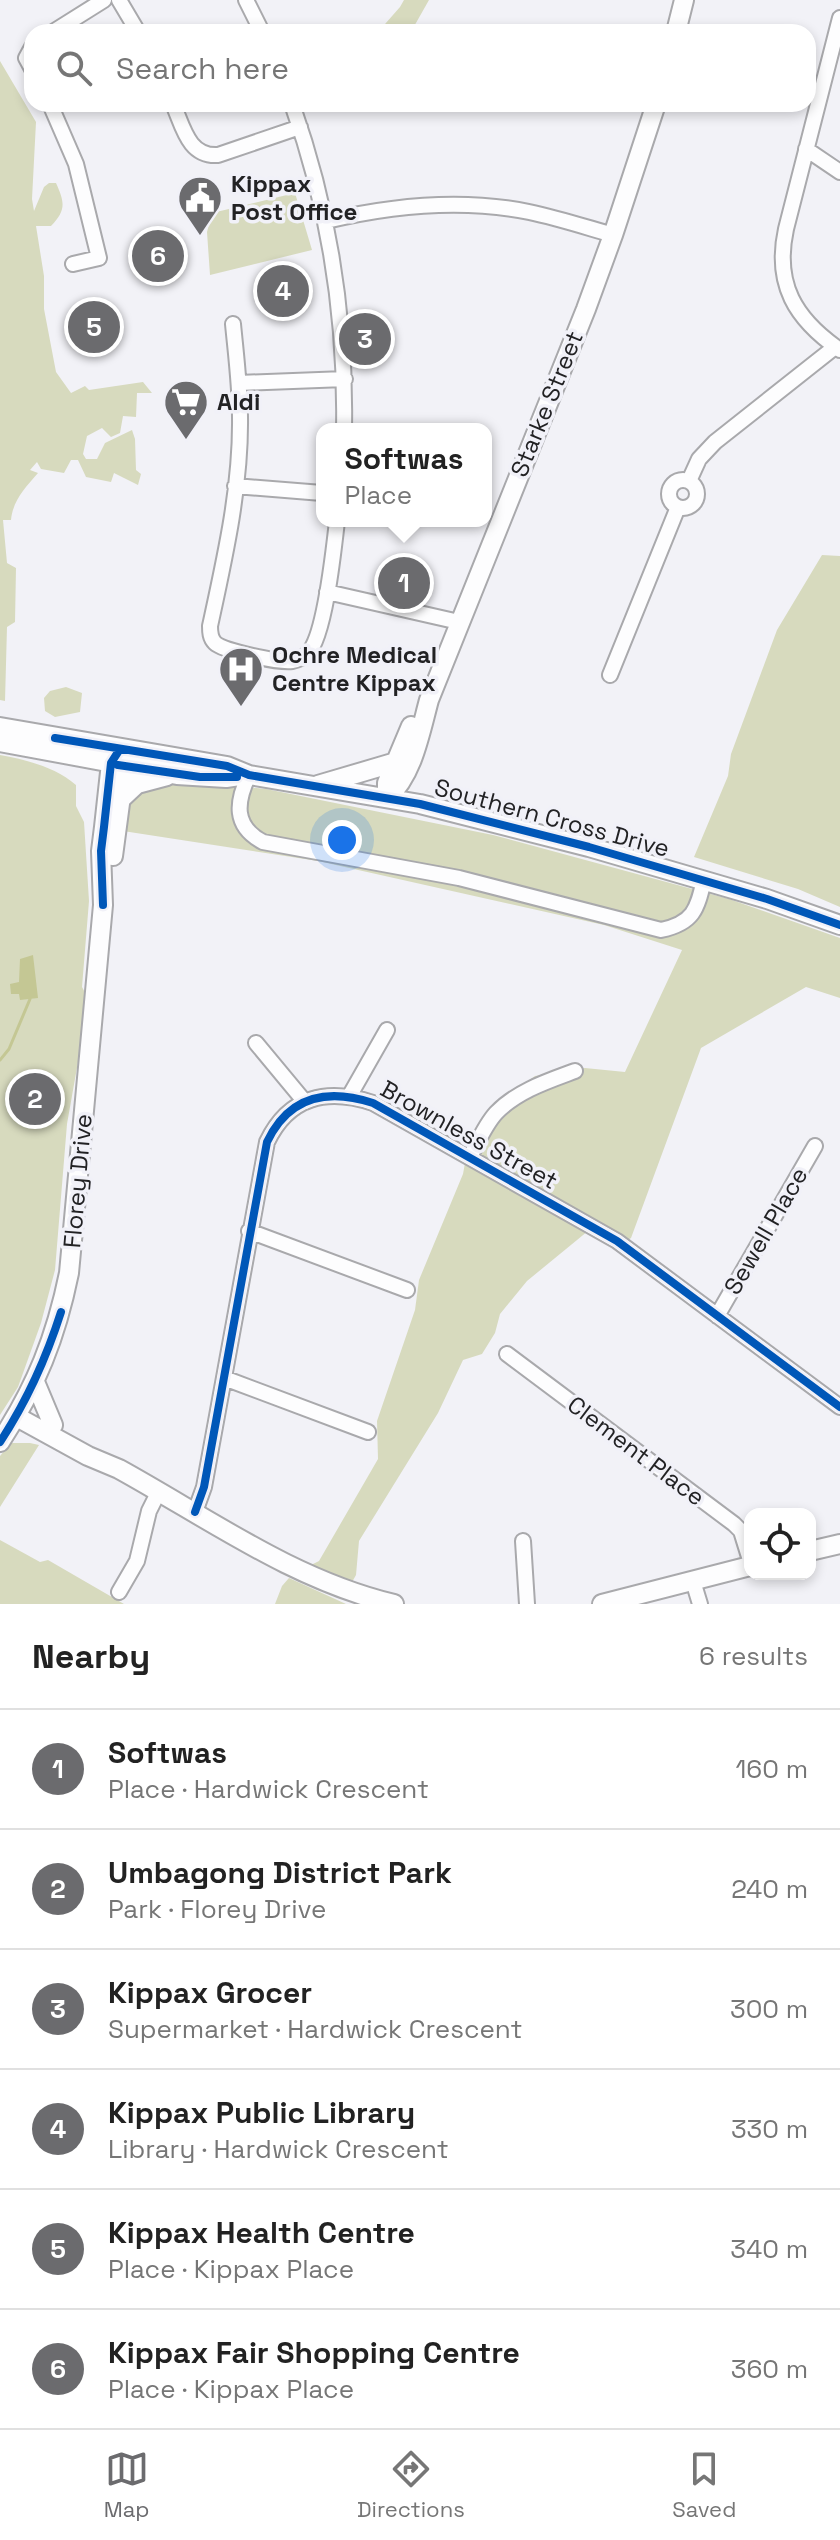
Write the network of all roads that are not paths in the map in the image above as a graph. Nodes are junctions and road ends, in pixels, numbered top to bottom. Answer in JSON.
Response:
{"nodes":[{"id":1,"x":104,"y":0,"type":"edge"},
{"id":2,"x":119,"y":0,"type":"edge"},
{"id":3,"x":246,"y":0,"type":"edge"},
{"id":4,"x":684,"y":0,"type":"edge"},
{"id":5,"x":840,"y":18,"type":"edge"},
{"id":6,"x":66,"y":24,"type":"edge"},
{"id":7,"x":133,"y":24,"type":"edge"},
{"id":8,"x":258,"y":24,"type":"edge"},
{"id":9,"x":678,"y":24,"type":"edge"},
{"id":10,"x":816,"y":110,"type":"edge"},
{"id":11,"x":53,"y":112,"type":"edge"},
{"id":12,"x":177,"y":112,"type":"edge"},
{"id":13,"x":295,"y":112,"type":"edge"},
{"id":14,"x":653,"y":112,"type":"edge"},
{"id":15,"x":816,"y":112,"type":"edge"},
{"id":16,"x":300,"y":127,"type":"junction"},
{"id":17,"x":806,"y":149,"type":"junction"},
{"id":18,"x":840,"y":172,"type":"edge"},
{"id":19,"x":326,"y":221,"type":"junction"},
{"id":20,"x":613,"y":235,"type":"junction"},
{"id":21,"x":73,"y":264,"type":"dead end"},
{"id":22,"x":233,"y":324,"type":"dead end"},
{"id":23,"x":838,"y":348,"type":"edge"},
{"id":24,"x":345,"y":379,"type":"junction"},
{"id":25,"x":239,"y":383,"type":"junction"},
{"id":26,"x":344,"y":423,"type":"edge"},
{"id":27,"x":235,"y":486,"type":"junction"},
{"id":28,"x":316,"y":493,"type":"edge"},
{"id":29,"x":336,"y":527,"type":"edge"},
{"id":30,"x":327,"y":592,"type":"junction"},
{"id":31,"x":459,"y":622,"type":"junction"},
{"id":32,"x":610,"y":675,"type":"dead end"},
{"id":33,"x":9,"y":736,"type":"edge"},
{"id":34,"x":119,"y":759,"type":"junction"},
{"id":35,"x":403,"y":761,"type":"junction"},
{"id":36,"x":177,"y":775,"type":"junction"},
{"id":37,"x":249,"y":775,"type":"junction"},
{"id":38,"x":314,"y":786,"type":"junction"},
{"id":39,"x":387,"y":798,"type":"junction"},
{"id":40,"x":113,"y":804,"type":"junction"},
{"id":41,"x":420,"y":804,"type":"junction"},
{"id":42,"x":704,"y":880,"type":"junction"},
{"id":43,"x":840,"y":925,"type":"edge"},
{"id":44,"x":387,"y":1030,"type":"dead end"},
{"id":45,"x":256,"y":1043,"type":"dead end"},
{"id":46,"x":575,"y":1071,"type":"dead end"},
{"id":47,"x":350,"y":1095,"type":"junction"},
{"id":48,"x":305,"y":1102,"type":"junction"},
{"id":49,"x":815,"y":1146,"type":"dead end"},
{"id":50,"x":470,"y":1157,"type":"junction"},
{"id":51,"x":249,"y":1231,"type":"junction"},
{"id":52,"x":407,"y":1290,"type":"dead end"},
{"id":53,"x":717,"y":1316,"type":"junction"},
{"id":54,"x":507,"y":1354,"type":"dead end"},
{"id":55,"x":224,"y":1378,"type":"junction"},
{"id":56,"x":35,"y":1382,"type":"junction"},
{"id":57,"x":840,"y":1407,"type":"edge"},
{"id":58,"x":19,"y":1412,"type":"junction"},
{"id":59,"x":51,"y":1430,"type":"junction"},
{"id":60,"x":368,"y":1432,"type":"dead end"},
{"id":61,"x":1,"y":1440,"type":"edge"},
{"id":62,"x":159,"y":1491,"type":"junction"},
{"id":63,"x":195,"y":1512,"type":"junction"},
{"id":64,"x":523,"y":1541,"type":"dead end"},
{"id":65,"x":744,"y":1542,"type":"edge"},
{"id":66,"x":840,"y":1544,"type":"edge"},
{"id":67,"x":816,"y":1550,"type":"edge"},
{"id":68,"x":744,"y":1565,"type":"edge"},
{"id":69,"x":693,"y":1581,"type":"junction"},
{"id":70,"x":119,"y":1592,"type":"dead end"},
{"id":71,"x":394,"y":1604,"type":"edge"},
{"id":72,"x":527,"y":1604,"type":"edge"},
{"id":73,"x":602,"y":1604,"type":"edge"},
{"id":74,"x":700,"y":1604,"type":"edge"}],
"edges":[{"from":1,"to":6,"type":"street"},
{"from":2,"to":7,"type":"street"},
{"from":3,"to":8,"type":"street"},
{"from":4,"to":9,"type":"main road"},
{"from":5,"to":10,"type":"street"},
{"from":11,"to":21,"type":"street"},
{"from":12,"to":16,"type":"street"},
{"from":13,"to":16,"type":"street"},
{"from":14,"to":20,"type":"main road","name":"Starke Street"},
{"from":15,"to":17,"type":"street"},
{"from":16,"to":19,"type":"street"},
{"from":17,"to":18,"type":"street"},
{"from":17,"to":23,"type":"street"},
{"from":19,"to":20,"type":"street"},
{"from":19,"to":24,"type":"street"},
{"from":20,"to":31,"type":"main road","name":"Starke Street"},
{"from":22,"to":25,"type":"street"},
{"from":23,"to":32,"type":"street"},
{"from":24,"to":25,"type":"street"},
{"from":24,"to":26,"type":"street"},
{"from":25,"to":27,"type":"street"},
{"from":27,"to":28,"type":"street"},
{"from":27,"to":30,"type":"street"},
{"from":29,"to":30,"type":"street"},
{"from":30,"to":31,"type":"street"},
{"from":31,"to":35,"type":"main road","name":"Starke Street"},
{"from":33,"to":34,"type":"main road","name":"Southern Cross Drive"},
{"from":33,"to":40,"type":"main road"},
{"from":34,"to":36,"type":"main road","name":"Southern Cross Drive"},
{"from":34,"to":37,"type":"main road","name":"Southern Cross Drive"},
{"from":34,"to":40,"type":"main road","name":"Florey Drive"},
{"from":35,"to":38,"type":"main road"},
{"from":35,"to":39,"type":"main road","name":"Starke Street"},
{"from":35,"to":41,"type":"main road"},
{"from":36,"to":37,"type":"main road","name":"Southern Cross Drive"},
{"from":36,"to":40,"type":"main road"},
{"from":37,"to":38,"type":"main road","name":"Southern Cross Drive"},
{"from":37,"to":42,"type":"street"},
{"from":38,"to":39,"type":"main road","name":"Southern Cross Drive"},
{"from":39,"to":41,"type":"main road","name":"Southern Cross Drive"},
{"from":40,"to":56,"type":"main road","name":"Florey Drive"},
{"from":41,"to":42,"type":"main road","name":"Southern Cross Drive"},
{"from":42,"to":43,"type":"main road","name":"Southern Cross Drive"},
{"from":44,"to":47,"type":"street"},
{"from":45,"to":48,"type":"street"},
{"from":46,"to":50,"type":"street"},
{"from":47,"to":48,"type":"street","name":"Brownless Street"},
{"from":47,"to":50,"type":"street","name":"Brownless Street"},
{"from":48,"to":51,"type":"street","name":"Brownless Street"},
{"from":49,"to":53,"type":"street","name":"Sewell Place"},
{"from":50,"to":53,"type":"street","name":"Brownless Street"},
{"from":51,"to":52,"type":"street"},
{"from":51,"to":55,"type":"street","name":"Brownless Street"},
{"from":53,"to":57,"type":"street","name":"Brownless Street"},
{"from":54,"to":65,"type":"street","name":"Clement Place"},
{"from":55,"to":60,"type":"street"},
{"from":55,"to":63,"type":"street","name":"Brownless Street"},
{"from":56,"to":58,"type":"main road","name":"Florey Drive"},
{"from":56,"to":59,"type":"main road"},
{"from":58,"to":59,"type":"main road"},
{"from":58,"to":61,"type":"main road","name":"Florey Drive"},
{"from":59,"to":61,"type":"main road"},
{"from":59,"to":62,"type":"main road"},
{"from":62,"to":63,"type":"main road"},
{"from":62,"to":70,"type":"street"},
{"from":63,"to":71,"type":"main road"},
{"from":64,"to":72,"type":"street"},
{"from":66,"to":67,"type":"main road"},
{"from":68,"to":69,"type":"main road"},
{"from":69,"to":73,"type":"main road"},
{"from":69,"to":74,"type":"street"}]}
